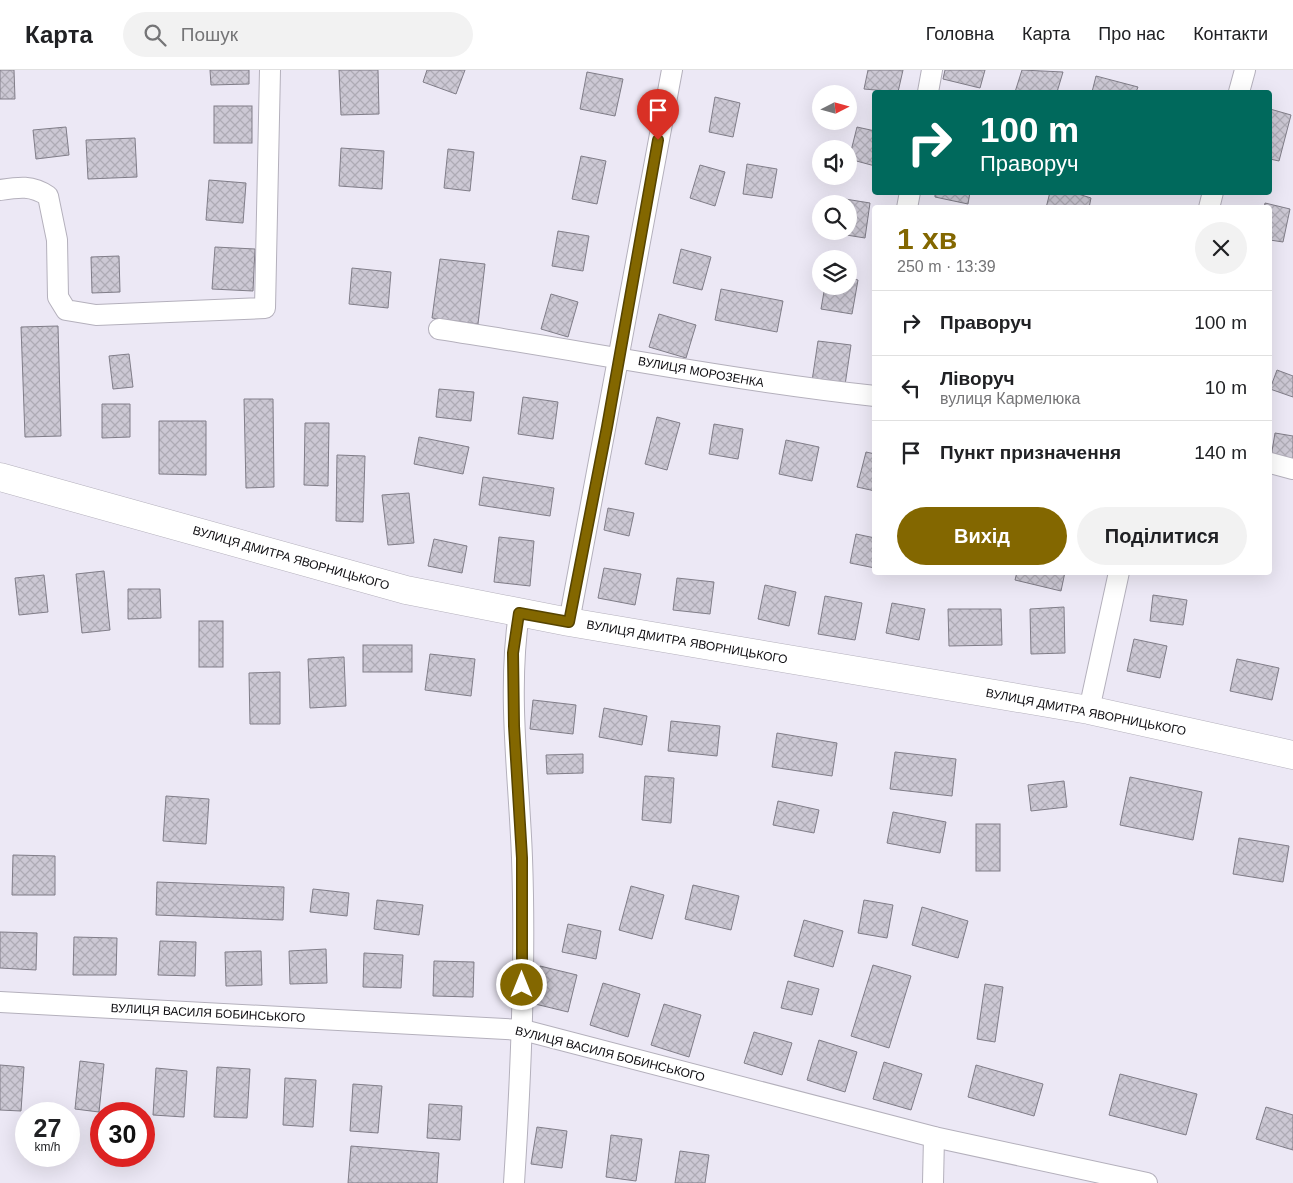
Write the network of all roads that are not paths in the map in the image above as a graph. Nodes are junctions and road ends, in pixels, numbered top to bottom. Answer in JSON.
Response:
{"nodes":[{"id":1,"x":270,"y":70,"type":"edge"},
{"id":2,"x":672,"y":70,"type":"edge"},
{"id":3,"x":932,"y":70,"type":"edge"},
{"id":4,"x":1245,"y":70,"type":"edge"},
{"id":5,"x":928,"y":90,"type":"edge"},
{"id":6,"x":1240,"y":90,"type":"edge"},
{"id":7,"x":0,"y":190,"type":"edge"},
{"id":8,"x":439,"y":329,"type":"dead end"},
{"id":9,"x":619,"y":358,"type":"junction"},
{"id":10,"x":872,"y":393,"type":"edge"},
{"id":11,"x":1272,"y":464,"type":"edge"},
{"id":12,"x":1293,"y":469,"type":"edge"},
{"id":13,"x":0,"y":477,"type":"edge"},
{"id":14,"x":1118,"y":575,"type":"edge"},
{"id":15,"x":519,"y":613,"type":"junction"},
{"id":16,"x":569,"y":622,"type":"junction"},
{"id":17,"x":1089,"y":710,"type":"junction"},
{"id":18,"x":1293,"y":755,"type":"edge"},
{"id":19,"x":0,"y":1002,"type":"edge"},
{"id":20,"x":523,"y":1030,"type":"junction"},
{"id":21,"x":934,"y":1137,"type":"junction"},
{"id":22,"x":514,"y":1183,"type":"edge"},
{"id":23,"x":933,"y":1183,"type":"edge"},
{"id":24,"x":1147,"y":1183,"type":"edge"}],
"edges":[{"from":1,"to":7,"type":"street"},
{"from":2,"to":9,"type":"street"},
{"from":3,"to":5,"type":"street"},
{"from":4,"to":6,"type":"street"},
{"from":8,"to":9,"type":"street","name":"ВУЛИЦЯ МОРОЗЕНКА"},
{"from":9,"to":10,"type":"street","name":"ВУЛИЦЯ МОРОЗЕНКА"},
{"from":9,"to":16,"type":"street"},
{"from":11,"to":12,"type":"street"},
{"from":13,"to":15,"type":"street","name":"ВУЛИЦЯ ДМИТРА ЯВОРНИЦЬКОГО"},
{"from":14,"to":17,"type":"street"},
{"from":15,"to":16,"type":"street","name":"ВУЛИЦЯ ДМИТРА ЯВОРНИЦЬКОГО"},
{"from":15,"to":20,"type":"street"},
{"from":16,"to":17,"type":"street","name":"ВУЛИЦЯ ДМИТРА ЯВОРНИЦЬКОГО"},
{"from":17,"to":18,"type":"street","name":"ВУЛИЦЯ ДМИТРА ЯВОРНИЦЬКОГО"},
{"from":19,"to":20,"type":"street","name":"ВУЛИЦЯ ВАСИЛЯ БОБИНСЬКОГО"},
{"from":20,"to":21,"type":"street","name":"ВУЛИЦЯ ВАСИЛЯ БОБИНСЬКОГО"},
{"from":20,"to":22,"type":"street"},
{"from":21,"to":23,"type":"street"},
{"from":21,"to":24,"type":"street","name":"ВУЛИЦЯ ВАСИЛЯ БОБИНСЬКОГО"}]}
